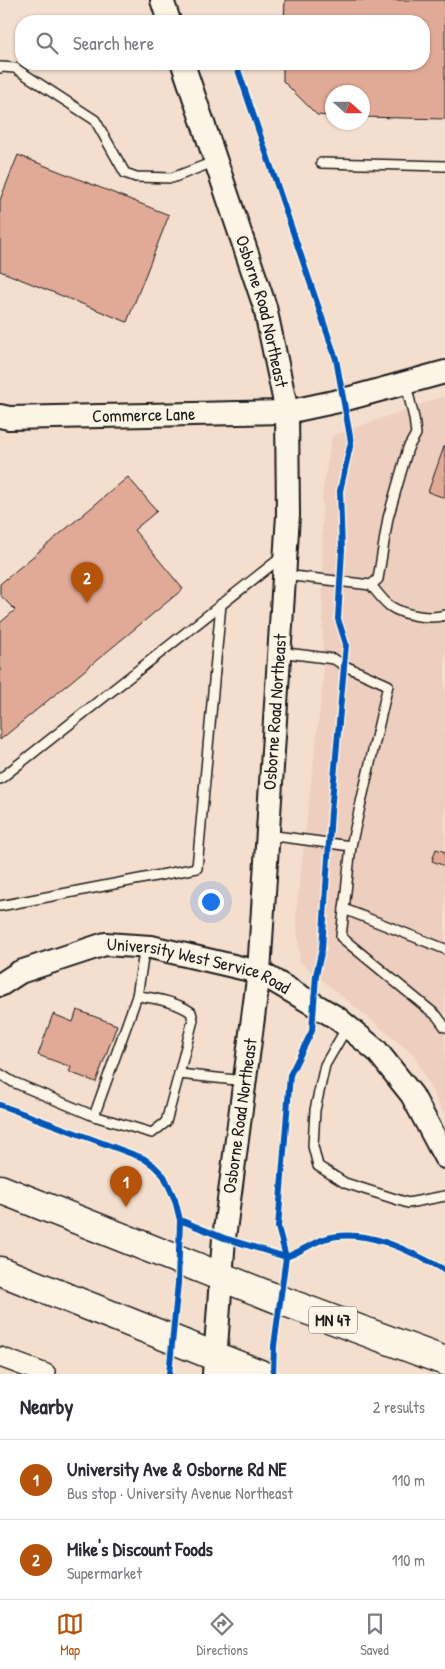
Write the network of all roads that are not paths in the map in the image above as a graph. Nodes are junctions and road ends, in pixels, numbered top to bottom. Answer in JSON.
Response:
{"nodes":[{"id":1,"x":162,"y":0,"type":"edge"},
{"id":2,"x":167,"y":15,"type":"edge"},
{"id":3,"x":0,"y":68,"type":"edge"},
{"id":4,"x":15,"y":68,"type":"edge"},
{"id":5,"x":19,"y":70,"type":"edge"},
{"id":6,"x":185,"y":70,"type":"edge"},
{"id":7,"x":216,"y":161,"type":"junction"},
{"id":8,"x":322,"y":163,"type":"dead end"},
{"id":9,"x":445,"y":166,"type":"edge"},
{"id":10,"x":445,"y":372,"type":"edge"},
{"id":11,"x":406,"y":383,"type":"junction"},
{"id":12,"x":287,"y":412,"type":"junction"},
{"id":13,"x":0,"y":416,"type":"edge"},
{"id":14,"x":285,"y":565,"type":"junction"},
{"id":15,"x":371,"y":585,"type":"junction"},
{"id":16,"x":222,"y":604,"type":"junction"},
{"id":17,"x":445,"y":615,"type":"edge"},
{"id":18,"x":279,"y":652,"type":"junction"},
{"id":19,"x":0,"y":779,"type":"edge"},
{"id":20,"x":268,"y":835,"type":"junction"},
{"id":21,"x":351,"y":846,"type":"junction"},
{"id":22,"x":0,"y":906,"type":"edge"},
{"id":23,"x":344,"y":909,"type":"junction"},
{"id":24,"x":145,"y":946,"type":"junction"},
{"id":25,"x":445,"y":949,"type":"edge"},
{"id":26,"x":259,"y":972,"type":"junction"},
{"id":27,"x":0,"y":985,"type":"edge"},
{"id":28,"x":137,"y":996,"type":"junction"},
{"id":29,"x":441,"y":1015,"type":"edge"},
{"id":30,"x":348,"y":1027,"type":"junction"},
{"id":31,"x":445,"y":1027,"type":"edge"},
{"id":32,"x":0,"y":1074,"type":"edge"},
{"id":33,"x":179,"y":1074,"type":"junction"},
{"id":34,"x":245,"y":1081,"type":"junction"},
{"id":35,"x":94,"y":1116,"type":"junction"},
{"id":36,"x":445,"y":1157,"type":"edge"},
{"id":37,"x":0,"y":1188,"type":"edge"},
{"id":38,"x":445,"y":1196,"type":"edge"},
{"id":39,"x":0,"y":1271,"type":"edge"},
{"id":40,"x":222,"y":1276,"type":"junction"},
{"id":41,"x":0,"y":1357,"type":"edge"},
{"id":42,"x":445,"y":1361,"type":"edge"},
{"id":43,"x":214,"y":1365,"type":"edge"},
{"id":44,"x":46,"y":1374,"type":"edge"},
{"id":45,"x":260,"y":1374,"type":"edge"}],
"edges":[{"from":1,"to":2,"type":"street"},
{"from":3,"to":4,"type":"lane"},
{"from":5,"to":7,"type":"lane"},
{"from":6,"to":7,"type":"street","name":"Osborne Road Northeast"},
{"from":7,"to":12,"type":"street","name":"Osborne Road Northeast"},
{"from":8,"to":9,"type":"lane"},
{"from":10,"to":11,"type":"street","name":"Commerce Lane"},
{"from":11,"to":12,"type":"street","name":"Commerce Lane"},
{"from":11,"to":15,"type":"lane"},
{"from":12,"to":13,"type":"street","name":"Commerce Lane"},
{"from":12,"to":14,"type":"street","name":"Osborne Road Northeast"},
{"from":14,"to":15,"type":"lane"},
{"from":14,"to":16,"type":"lane"},
{"from":14,"to":18,"type":"street","name":"Osborne Road Northeast"},
{"from":15,"to":17,"type":"lane"},
{"from":16,"to":19,"type":"lane"},
{"from":16,"to":22,"type":"lane"},
{"from":18,"to":20,"type":"street","name":"Osborne Road Northeast"},
{"from":18,"to":21,"type":"lane"},
{"from":20,"to":21,"type":"lane"},
{"from":20,"to":26,"type":"street","name":"Osborne Road Northeast"},
{"from":21,"to":23,"type":"lane"},
{"from":23,"to":25,"type":"lane"},
{"from":23,"to":29,"type":"lane"},
{"from":24,"to":26,"type":"street","name":"University West Service Road"},
{"from":24,"to":27,"type":"street","name":"University West Service Road"},
{"from":24,"to":28,"type":"lane"},
{"from":26,"to":30,"type":"street","name":"University West Service Road"},
{"from":26,"to":34,"type":"street","name":"Osborne Road Northeast"},
{"from":28,"to":33,"type":"lane"},
{"from":28,"to":35,"type":"lane"},
{"from":29,"to":31,"type":"lane"},
{"from":30,"to":36,"type":"street","name":"University West Service Road"},
{"from":30,"to":38,"type":"lane"},
{"from":32,"to":35,"type":"lane"},
{"from":33,"to":34,"type":"lane"},
{"from":33,"to":35,"type":"lane"},
{"from":34,"to":40,"type":"street","name":"Osborne Road Northeast"},
{"from":37,"to":40,"type":"main road","number":"MN 47"},
{"from":39,"to":43,"type":"main road"},
{"from":40,"to":42,"type":"main road","number":"MN 47"},
{"from":40,"to":43,"type":"street","name":"Osborne Road Northeast"},
{"from":41,"to":44,"type":"street"},
{"from":43,"to":45,"type":"main road"}]}
